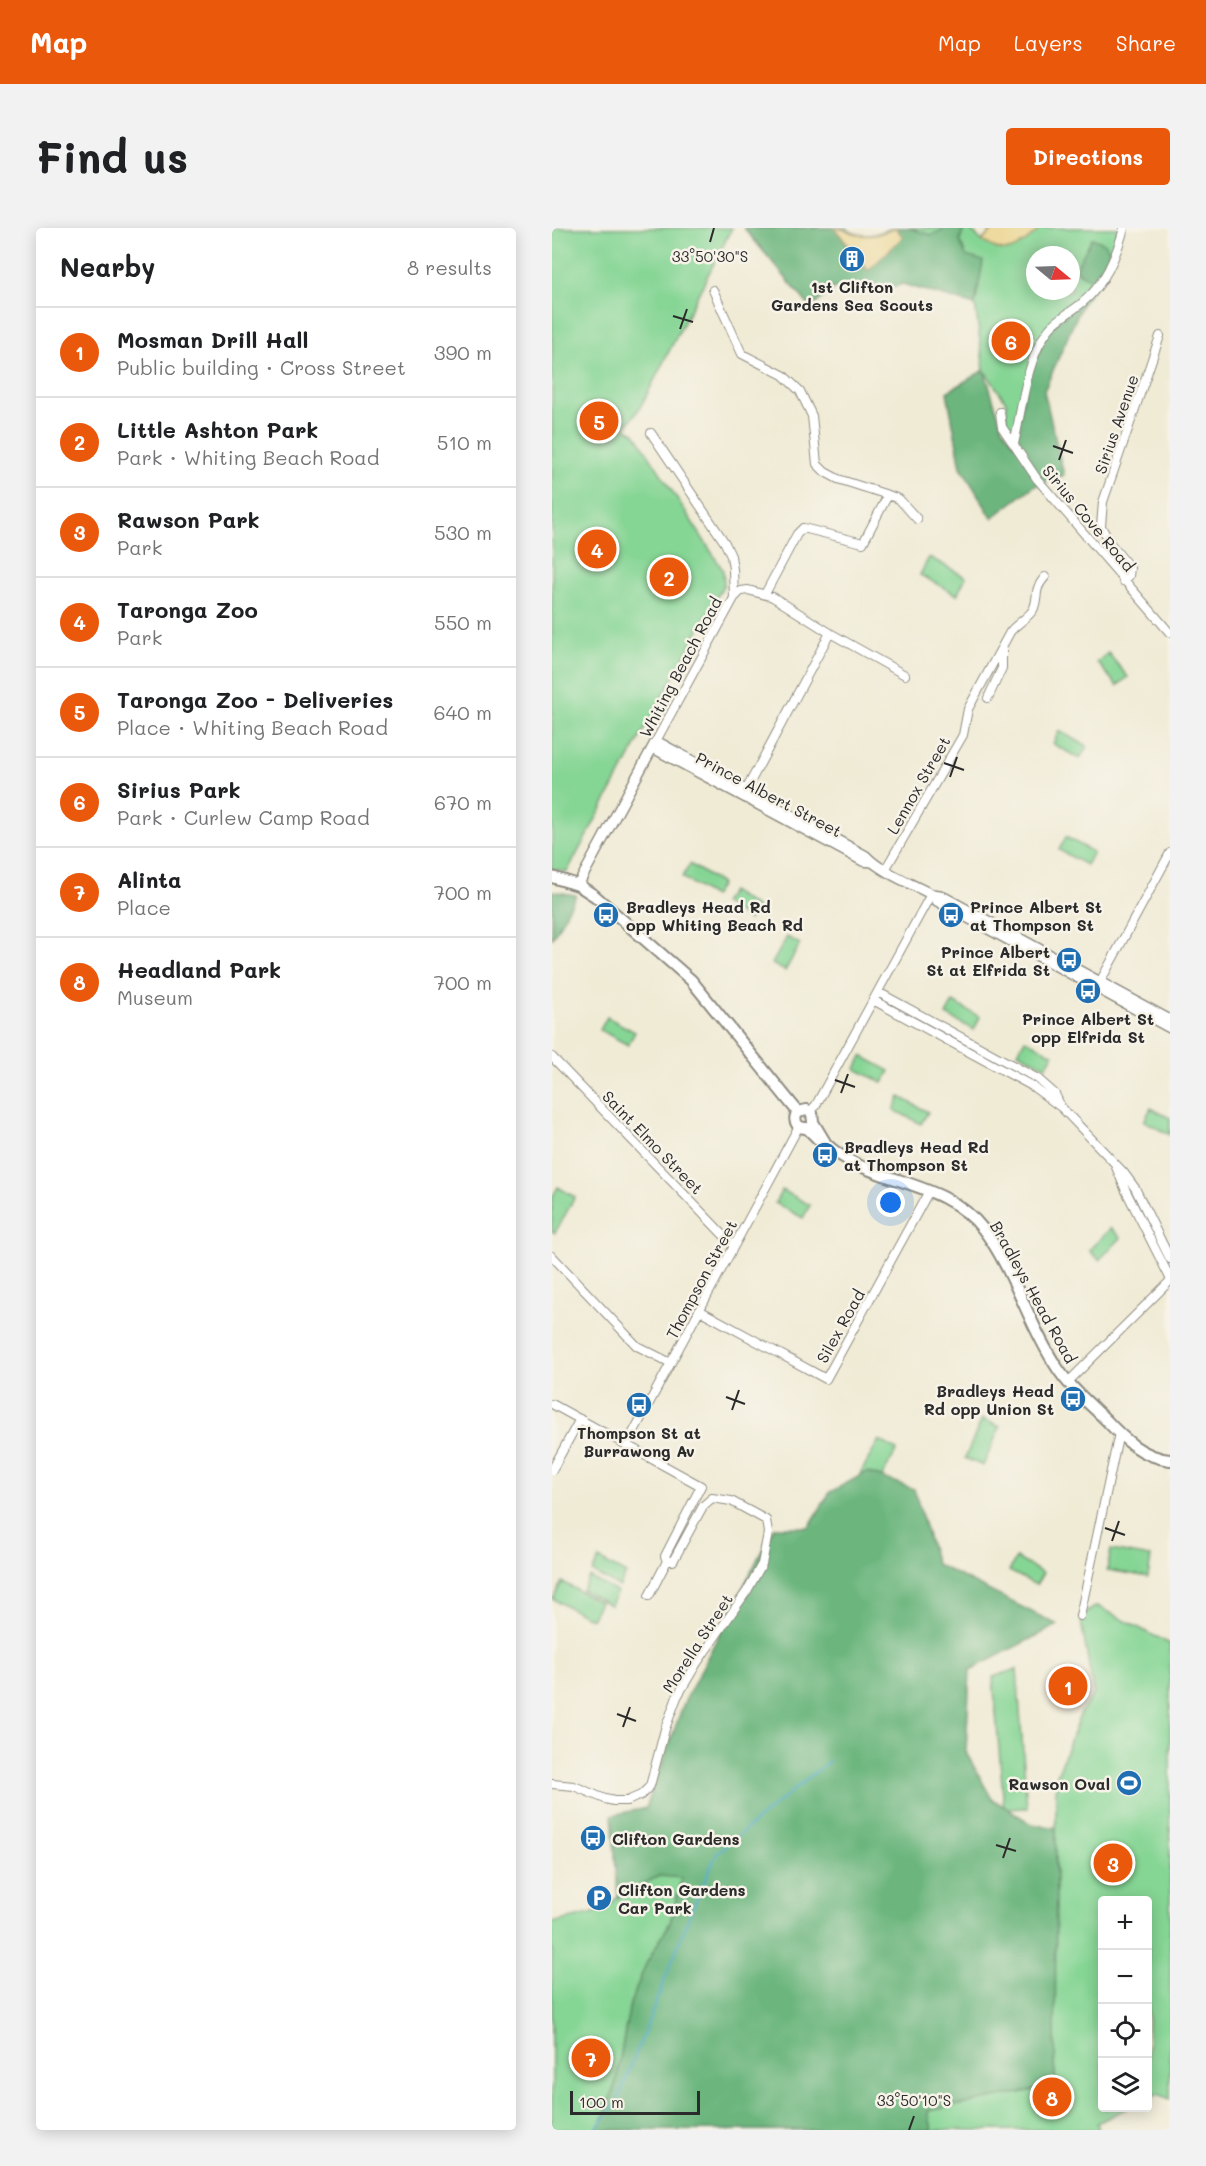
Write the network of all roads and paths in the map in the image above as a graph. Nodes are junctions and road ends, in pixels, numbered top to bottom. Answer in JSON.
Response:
{"nodes":[{"id":1,"x":1124,"y":228,"type":"edge"},
{"id":2,"x":713,"y":290,"type":"dead end"},
{"id":3,"x":1160,"y":336,"type":"dead end"},
{"id":4,"x":1000,"y":411,"type":"dead end"},
{"id":5,"x":651,"y":433,"type":"dead end"},
{"id":6,"x":1014,"y":444,"type":"junction"},
{"id":7,"x":888,"y":495,"type":"junction"},
{"id":8,"x":917,"y":519,"type":"dead end"},
{"id":9,"x":1044,"y":577,"type":"dead end"},
{"id":10,"x":1123,"y":580,"type":"junction"},
{"id":11,"x":765,"y":594,"type":"junction"},
{"id":12,"x":734,"y":598,"type":"junction"},
{"id":13,"x":830,"y":633,"type":"junction"},
{"id":14,"x":1170,"y":633,"type":"edge"},
{"id":15,"x":1002,"y":647,"type":"junction"},
{"id":16,"x":905,"y":675,"type":"dead end"},
{"id":17,"x":988,"y":699,"type":"dead end"},
{"id":18,"x":655,"y":745,"type":"junction"},
{"id":19,"x":746,"y":790,"type":"junction"},
{"id":20,"x":1170,"y":853,"type":"edge"},
{"id":21,"x":872,"y":862,"type":"junction"},
{"id":22,"x":885,"y":870,"type":"junction"},
{"id":23,"x":552,"y":877,"type":"edge"},
{"id":24,"x":578,"y":885,"type":"junction"},
{"id":25,"x":931,"y":894,"type":"junction"},
{"id":26,"x":1100,"y":982,"type":"junction"},
{"id":27,"x":878,"y":992,"type":"junction"},
{"id":28,"x":873,"y":1000,"type":"junction"},
{"id":29,"x":1170,"y":1020,"type":"edge"},
{"id":30,"x":1170,"y":1028,"type":"edge"},
{"id":31,"x":552,"y":1057,"type":"edge"},
{"id":32,"x":1062,"y":1108,"type":"junction"},
{"id":33,"x":805,"y":1120,"type":"junction"},
{"id":34,"x":1113,"y":1161,"type":"junction"},
{"id":35,"x":929,"y":1191,"type":"junction"},
{"id":36,"x":734,"y":1246,"type":"junction"},
{"id":37,"x":552,"y":1256,"type":"edge"},
{"id":38,"x":1170,"y":1259,"type":"edge"},
{"id":39,"x":1170,"y":1280,"type":"edge"},
{"id":40,"x":699,"y":1310,"type":"junction"},
{"id":41,"x":671,"y":1363,"type":"junction"},
{"id":42,"x":1068,"y":1382,"type":"junction"},
{"id":43,"x":552,"y":1404,"type":"edge"},
{"id":44,"x":580,"y":1419,"type":"junction"},
{"id":45,"x":1119,"y":1433,"type":"junction"},
{"id":46,"x":627,"y":1444,"type":"junction"},
{"id":47,"x":1170,"y":1460,"type":"edge"},
{"id":48,"x":552,"y":1470,"type":"edge"},
{"id":49,"x":667,"y":1561,"type":"junction"},
{"id":50,"x":649,"y":1596,"type":"dead end"},
{"id":51,"x":1080,"y":1616,"type":"dead end"},
{"id":52,"x":552,"y":1784,"type":"edge"}],
"edges":[{"from":1,"to":6,"type":"street"},
{"from":2,"to":7,"type":"street"},
{"from":3,"to":10,"type":"street","name":"Sirius Avenue"},
{"from":4,"to":6,"type":"street","name":"Sirius Cove Road"},
{"from":5,"to":12,"type":"street","name":"Whiting Beach Road"},
{"from":6,"to":10,"type":"street","name":"Sirius Cove Road"},
{"from":7,"to":8,"type":"street"},
{"from":7,"to":11,"type":"street"},
{"from":9,"to":15,"type":"street","name":"Lennox Street"},
{"from":10,"to":14,"type":"street","name":"Sirius Cove Road"},
{"from":11,"to":12,"type":"street"},
{"from":11,"to":13,"type":"street"},
{"from":12,"to":18,"type":"street","name":"Whiting Beach Road"},
{"from":13,"to":16,"type":"street"},
{"from":13,"to":19,"type":"street"},
{"from":15,"to":17,"type":"street","name":"Lennox Street"},
{"from":15,"to":22,"type":"street","name":"Lennox Street"},
{"from":18,"to":19,"type":"street","name":"Prince Albert Street"},
{"from":18,"to":21,"type":"street","name":"Prince Albert Street"},
{"from":18,"to":24,"type":"street","name":"Whiting Beach Road"},
{"from":19,"to":21,"type":"street","name":"Prince Albert Street"},
{"from":20,"to":26,"type":"street"},
{"from":21,"to":22,"type":"street","name":"Prince Albert Street"},
{"from":22,"to":25,"type":"street","name":"Prince Albert Street"},
{"from":23,"to":24,"type":"main road","name":"Bradleys Head Road"},
{"from":24,"to":33,"type":"main road","name":"Bradleys Head Road"},
{"from":25,"to":26,"type":"street","name":"Prince Albert Street"},
{"from":25,"to":27,"type":"street","name":"Thompson Street"},
{"from":25,"to":30,"type":"street","name":"Prince Albert Street"},
{"from":26,"to":29,"type":"street","name":"Prince Albert Street"},
{"from":27,"to":28,"type":"street","name":"Thompson Street"},
{"from":27,"to":32,"type":"street"},
{"from":28,"to":32,"type":"street"},
{"from":28,"to":33,"type":"street","name":"Thompson Street"},
{"from":31,"to":36,"type":"street","name":"Saint Elmo Street"},
{"from":32,"to":34,"type":"street"},
{"from":33,"to":35,"type":"main road","name":"Bradleys Head Road"},
{"from":33,"to":36,"type":"street","name":"Thompson Street"},
{"from":34,"to":38,"type":"street"},
{"from":34,"to":39,"type":"street"},
{"from":35,"to":40,"type":"street","name":"Silex Road"},
{"from":35,"to":42,"type":"main road","name":"Bradleys Head Road"},
{"from":36,"to":40,"type":"street","name":"Thompson Street"},
{"from":37,"to":41,"type":"street"},
{"from":39,"to":42,"type":"street"},
{"from":40,"to":41,"type":"street","name":"Thompson Street"},
{"from":41,"to":46,"type":"street","name":"Thompson Street"},
{"from":42,"to":45,"type":"main road","name":"Bradleys Head Road"},
{"from":43,"to":44,"type":"street"},
{"from":44,"to":46,"type":"street"},
{"from":44,"to":48,"type":"street"},
{"from":45,"to":47,"type":"main road","name":"Bradleys Head Road"},
{"from":45,"to":51,"type":"street"},
{"from":46,"to":49,"type":"street"},
{"from":49,"to":50,"type":"street"},
{"from":49,"to":52,"type":"street","name":"Morella Street"}]}
